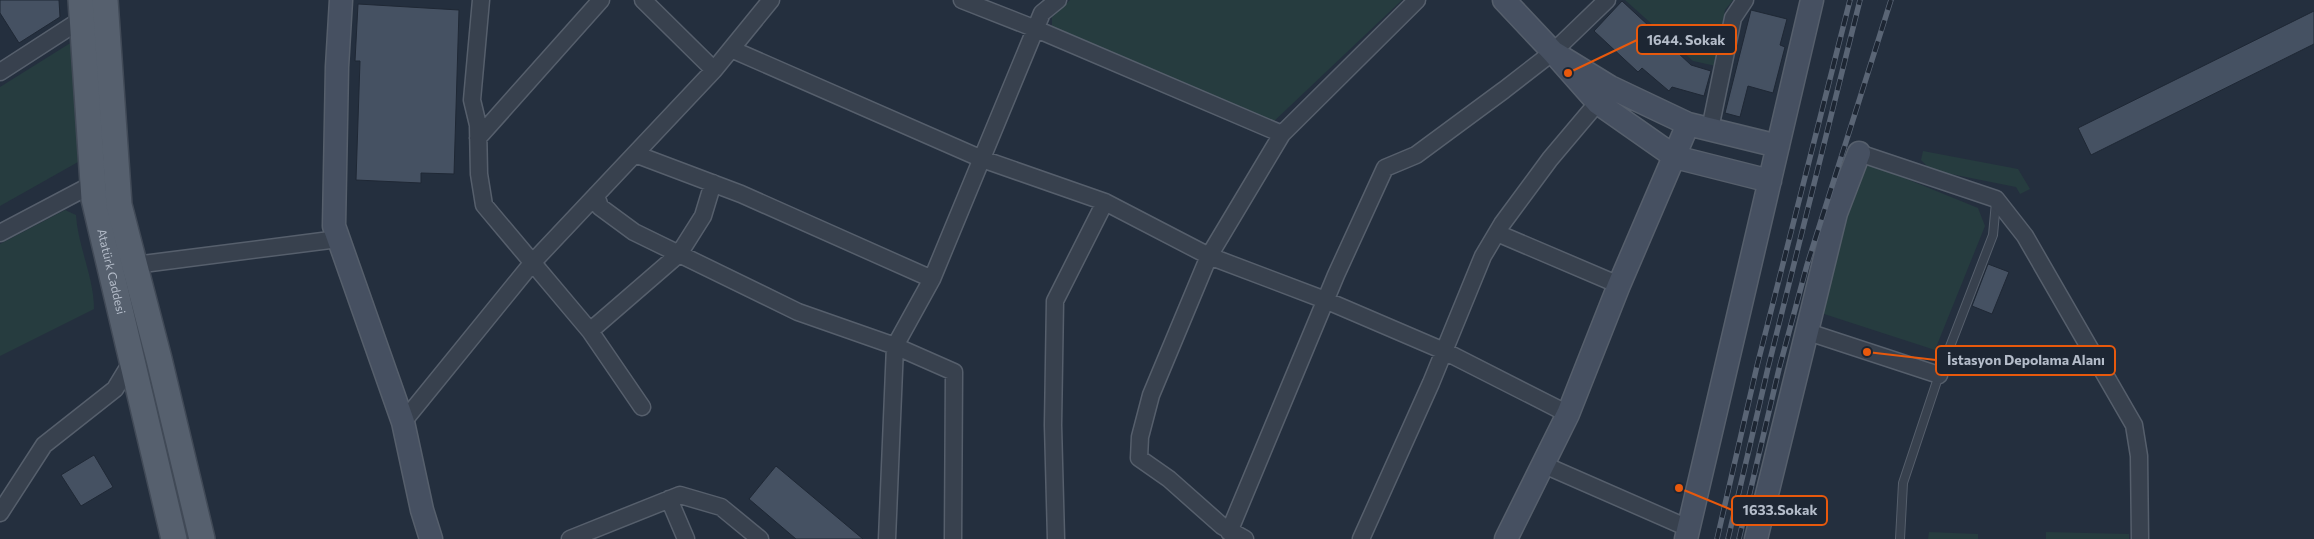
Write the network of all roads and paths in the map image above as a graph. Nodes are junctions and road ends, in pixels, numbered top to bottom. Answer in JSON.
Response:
{"nodes":[{"id":1,"x":105,"y":0,"type":"edge"},
{"id":2,"x":341,"y":0,"type":"edge"},
{"id":3,"x":481,"y":0,"type":"edge"},
{"id":4,"x":602,"y":0,"type":"edge"},
{"id":5,"x":643,"y":0,"type":"edge"},
{"id":6,"x":770,"y":0,"type":"edge"},
{"id":7,"x":962,"y":0,"type":"edge"},
{"id":8,"x":1058,"y":0,"type":"edge"},
{"id":9,"x":1417,"y":0,"type":"edge"},
{"id":10,"x":1504,"y":0,"type":"edge"},
{"id":11,"x":1607,"y":0,"type":"edge"},
{"id":12,"x":1745,"y":0,"type":"edge"},
{"id":13,"x":1812,"y":0,"type":"edge"},
{"id":14,"x":81,"y":10,"type":"edge"},
{"id":15,"x":1036,"y":29,"type":"junction"},
{"id":16,"x":731,"y":48,"type":"junction"},
{"id":17,"x":1553,"y":52,"type":"junction"},
{"id":18,"x":714,"y":70,"type":"junction"},
{"id":19,"x":0,"y":72,"type":"edge"},
{"id":20,"x":1604,"y":95,"type":"junction"},
{"id":21,"x":1688,"y":124,"type":"junction"},
{"id":22,"x":1710,"y":129,"type":"junction"},
{"id":23,"x":1282,"y":134,"type":"junction"},
{"id":24,"x":478,"y":138,"type":"junction"},
{"id":25,"x":1778,"y":146,"type":"junction"},
{"id":26,"x":1859,"y":153,"type":"joint"},
{"id":27,"x":634,"y":154,"type":"junction"},
{"id":28,"x":1674,"y":157,"type":"junction"},
{"id":29,"x":982,"y":160,"type":"junction"},
{"id":30,"x":1770,"y":181,"type":"junction"},
{"id":31,"x":713,"y":183,"type":"junction"},
{"id":32,"x":93,"y":184,"type":"junction"},
{"id":33,"x":596,"y":195,"type":"junction"},
{"id":34,"x":1996,"y":199,"type":"junction"},
{"id":35,"x":1105,"y":202,"type":"junction"},
{"id":36,"x":0,"y":233,"type":"edge"},
{"id":37,"x":1496,"y":233,"type":"junction"},
{"id":38,"x":338,"y":239,"type":"junction"},
{"id":39,"x":680,"y":254,"type":"junction"},
{"id":40,"x":1209,"y":256,"type":"junction"},
{"id":41,"x":533,"y":262,"type":"junction"},
{"id":42,"x":135,"y":265,"type":"junction"},
{"id":43,"x":932,"y":279,"type":"junction"},
{"id":44,"x":114,"y":283,"type":"junction"},
{"id":45,"x":1619,"y":285,"type":"junction"},
{"id":46,"x":1325,"y":300,"type":"junction"},
{"id":47,"x":590,"y":332,"type":"junction"},
{"id":48,"x":1808,"y":332,"type":"junction"},
{"id":49,"x":895,"y":346,"type":"junction"},
{"id":50,"x":1444,"y":351,"type":"junction"},
{"id":51,"x":132,"y":361,"type":"junction"},
{"id":52,"x":1939,"y":375,"type":"junction"},
{"id":53,"x":642,"y":407,"type":"dead end"},
{"id":54,"x":1568,"y":414,"type":"junction"},
{"id":55,"x":404,"y":422,"type":"junction"},
{"id":56,"x":1542,"y":464,"type":"junction"},
{"id":57,"x":669,"y":500,"type":"junction"},
{"id":58,"x":0,"y":513,"type":"edge"},
{"id":59,"x":1229,"y":532,"type":"junction"},
{"id":60,"x":1687,"y":533,"type":"edge"},
{"id":61,"x":174,"y":539,"type":"edge"},
{"id":62,"x":202,"y":539,"type":"edge"},
{"id":63,"x":431,"y":539,"type":"edge"},
{"id":64,"x":570,"y":539,"type":"edge"},
{"id":65,"x":686,"y":539,"type":"edge"},
{"id":66,"x":760,"y":539,"type":"edge"},
{"id":67,"x":888,"y":539,"type":"edge"},
{"id":68,"x":953,"y":539,"type":"edge"},
{"id":69,"x":1056,"y":539,"type":"edge"},
{"id":70,"x":1245,"y":539,"type":"edge"},
{"id":71,"x":1361,"y":539,"type":"edge"},
{"id":72,"x":1506,"y":539,"type":"edge"},
{"id":73,"x":1756,"y":539,"type":"edge"},
{"id":74,"x":1900,"y":539,"type":"edge"},
{"id":75,"x":2140,"y":539,"type":"edge"}],
"edges":[{"from":1,"to":42,"type":"main road"},
{"from":2,"to":38,"type":"street"},
{"from":3,"to":24,"type":"street"},
{"from":4,"to":24,"type":"street"},
{"from":5,"to":18,"type":"street"},
{"from":6,"to":16,"type":"street"},
{"from":7,"to":15,"type":"street"},
{"from":8,"to":15,"type":"street"},
{"from":9,"to":23,"type":"street"},
{"from":10,"to":17,"type":"street"},
{"from":11,"to":17,"type":"street"},
{"from":12,"to":22,"type":"street"},
{"from":13,"to":25,"type":"street"},
{"from":14,"to":19,"type":"street"},
{"from":14,"to":32,"type":"main road","name":"Atatürk Caddesi"},
{"from":15,"to":23,"type":"street"},
{"from":15,"to":29,"type":"street"},
{"from":16,"to":18,"type":"street"},
{"from":16,"to":29,"type":"street"},
{"from":17,"to":20,"type":"street"},
{"from":17,"to":46,"type":"street"},
{"from":18,"to":27,"type":"street"},
{"from":20,"to":21,"type":"street"},
{"from":20,"to":28,"type":"street"},
{"from":20,"to":37,"type":"street"},
{"from":21,"to":22,"type":"street"},
{"from":21,"to":28,"type":"street"},
{"from":22,"to":25,"type":"street"},
{"from":23,"to":40,"type":"street"},
{"from":24,"to":41,"type":"street"},
{"from":25,"to":30,"type":"street"},
{"from":26,"to":34,"type":"street"},
{"from":26,"to":48,"type":"street"},
{"from":27,"to":31,"type":"street"},
{"from":27,"to":33,"type":"street"},
{"from":28,"to":30,"type":"street"},
{"from":28,"to":45,"type":"street"},
{"from":29,"to":35,"type":"street"},
{"from":29,"to":43,"type":"street"},
{"from":30,"to":60,"type":"street"},
{"from":31,"to":39,"type":"street"},
{"from":31,"to":43,"type":"street"},
{"from":32,"to":36,"type":"street"},
{"from":32,"to":44,"type":"main road","name":"Atatürk Caddesi"},
{"from":33,"to":39,"type":"street"},
{"from":33,"to":41,"type":"street"},
{"from":34,"to":52,"type":"lane"},
{"from":34,"to":75,"type":"street"},
{"from":35,"to":40,"type":"street"},
{"from":35,"to":69,"type":"street"},
{"from":37,"to":45,"type":"street"},
{"from":37,"to":50,"type":"street"},
{"from":38,"to":42,"type":"street"},
{"from":38,"to":55,"type":"street"},
{"from":39,"to":47,"type":"street"},
{"from":39,"to":49,"type":"street"},
{"from":40,"to":46,"type":"street"},
{"from":40,"to":59,"type":"street"},
{"from":41,"to":47,"type":"street"},
{"from":41,"to":55,"type":"street"},
{"from":42,"to":44,"type":"street"},
{"from":42,"to":62,"type":"main road"},
{"from":43,"to":49,"type":"street"},
{"from":44,"to":51,"type":"main road","name":"Atatürk Caddesi"},
{"from":45,"to":54,"type":"street"},
{"from":46,"to":50,"type":"street"},
{"from":46,"to":59,"type":"street"},
{"from":47,"to":53,"type":"street"},
{"from":48,"to":52,"type":"street"},
{"from":48,"to":73,"type":"street"},
{"from":49,"to":67,"type":"street"},
{"from":49,"to":68,"type":"street"},
{"from":50,"to":54,"type":"street"},
{"from":50,"to":71,"type":"street"},
{"from":51,"to":58,"type":"street"},
{"from":51,"to":61,"type":"main road","name":"Atatürk Caddesi"},
{"from":52,"to":74,"type":"lane"},
{"from":54,"to":56,"type":"street"},
{"from":55,"to":63,"type":"street"},
{"from":56,"to":60,"type":"street"},
{"from":56,"to":72,"type":"street"},
{"from":57,"to":64,"type":"street"},
{"from":57,"to":65,"type":"street"},
{"from":57,"to":66,"type":"street"},
{"from":59,"to":70,"type":"street"}]}
